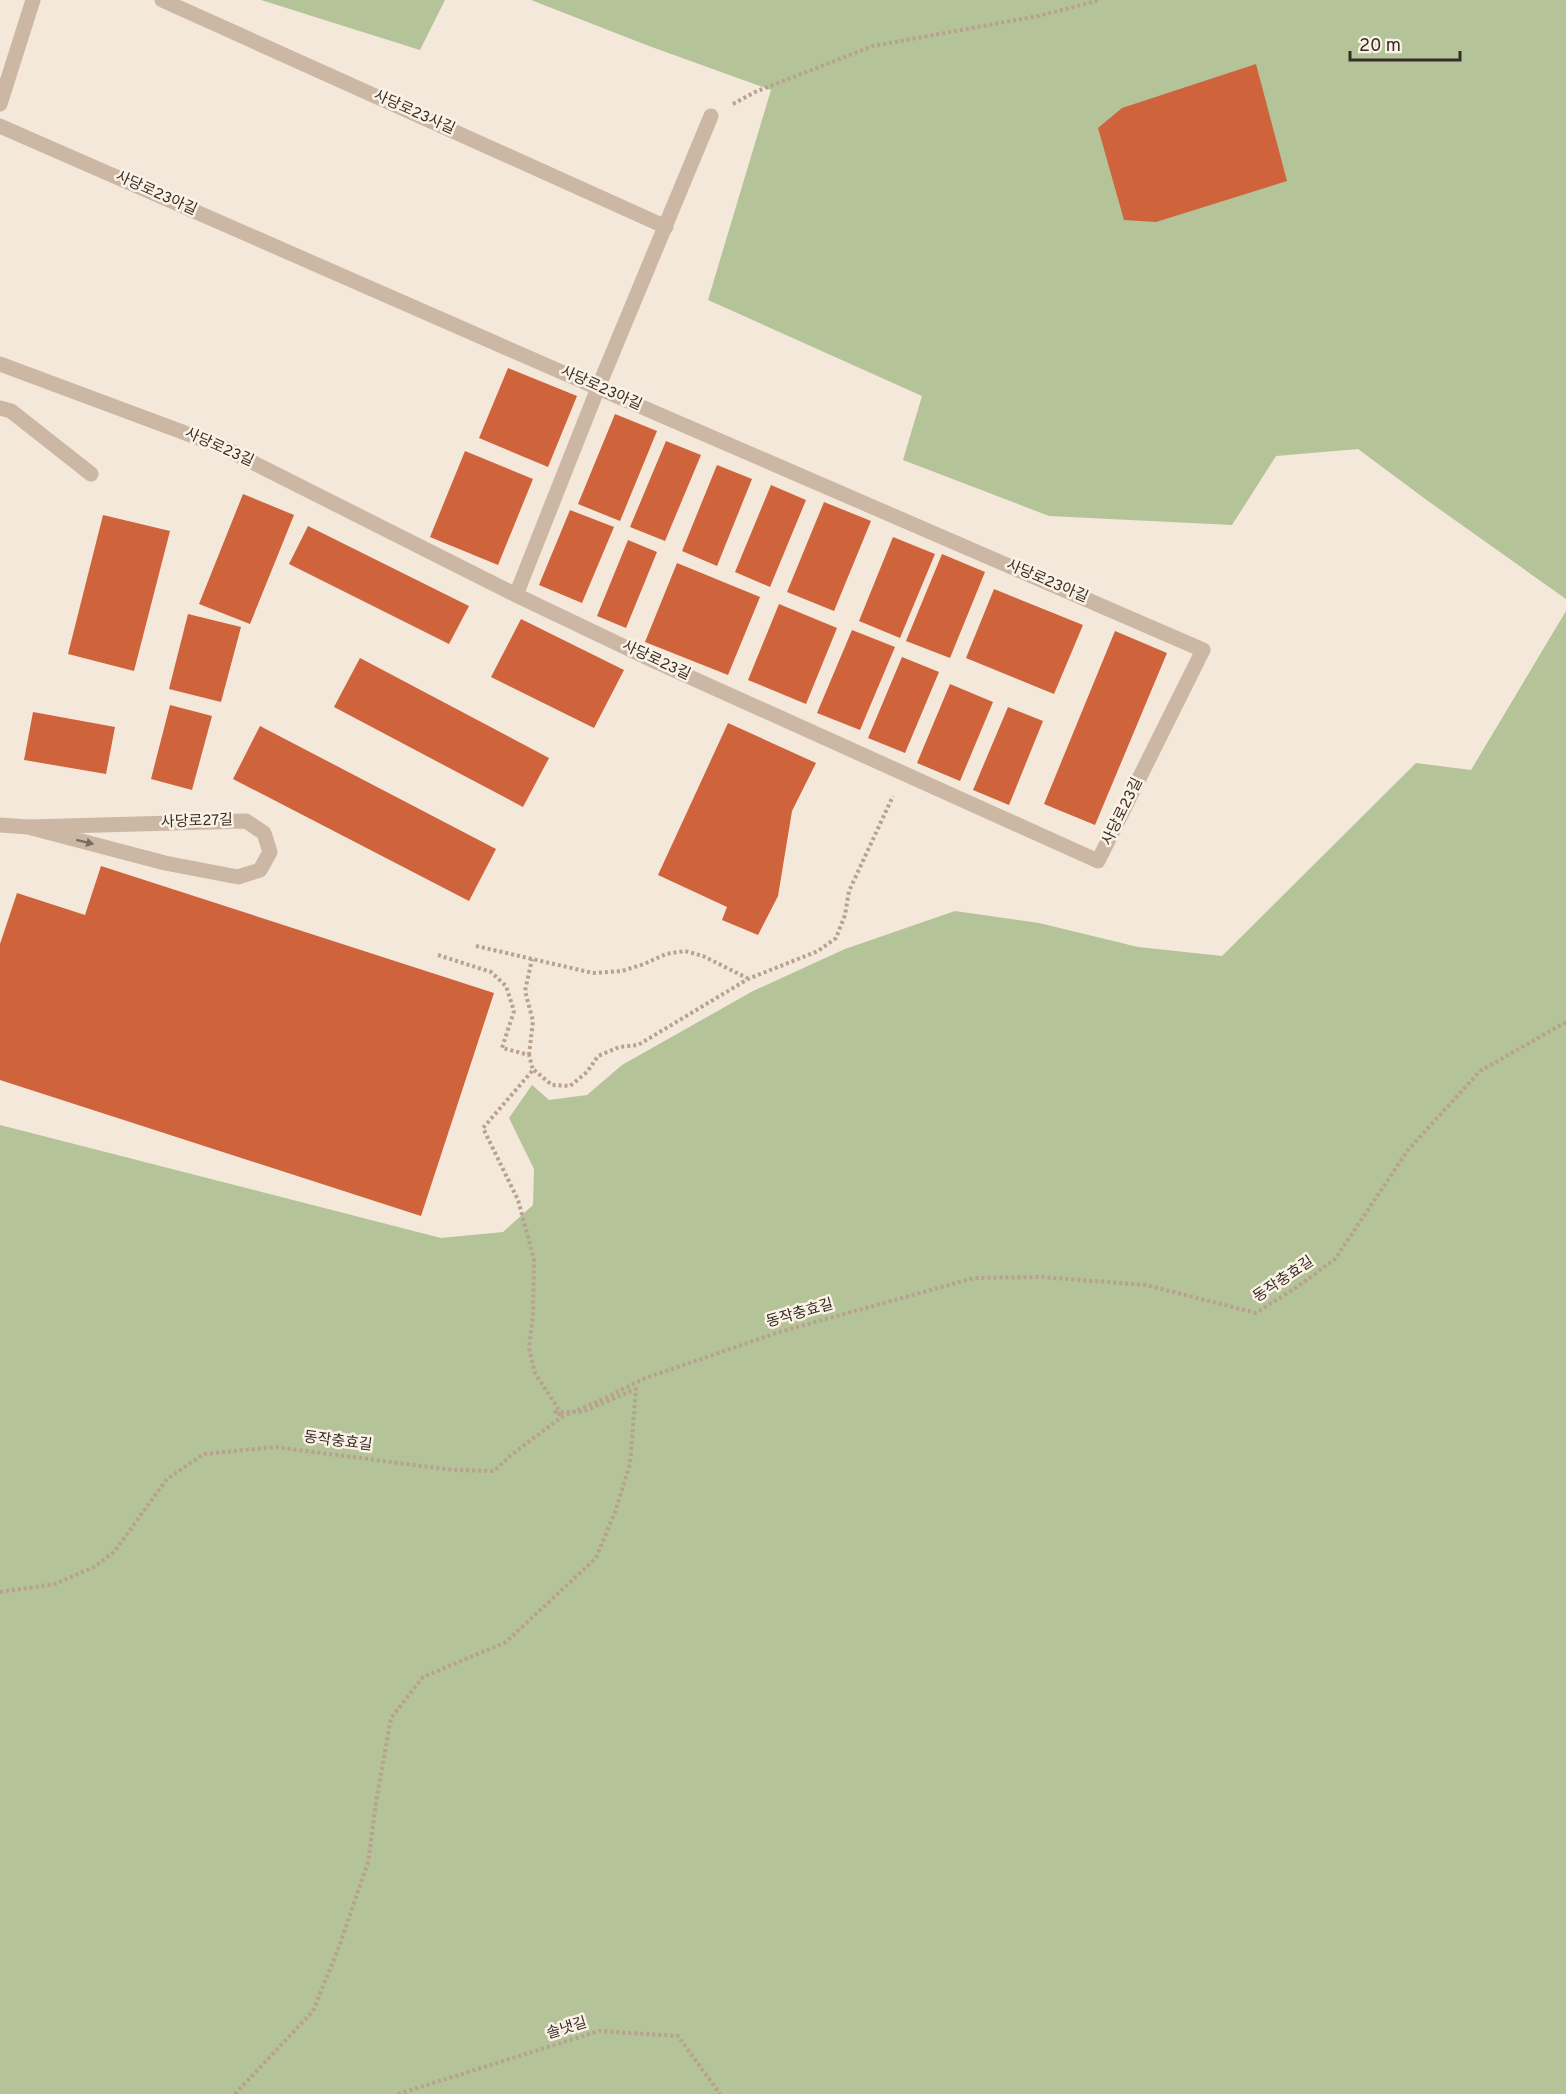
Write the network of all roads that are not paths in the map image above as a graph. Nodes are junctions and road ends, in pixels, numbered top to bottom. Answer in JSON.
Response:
{"nodes":[{"id":1,"x":33,"y":0,"type":"edge"},
{"id":2,"x":162,"y":0,"type":"edge"},
{"id":3,"x":0,"y":104,"type":"edge"},
{"id":4,"x":711,"y":117,"type":"road end"},
{"id":5,"x":0,"y":126,"type":"edge"},
{"id":6,"x":666,"y":227,"type":"junction"},
{"id":7,"x":0,"y":364,"type":"edge"},
{"id":8,"x":598,"y":388,"type":"junction"},
{"id":9,"x":0,"y":408,"type":"edge"},
{"id":10,"x":91,"y":474,"type":"dead end"},
{"id":11,"x":516,"y":595,"type":"junction"},
{"id":12,"x":1203,"y":650,"type":"joint"},
{"id":13,"x":0,"y":825,"type":"edge"},
{"id":14,"x":28,"y":827,"type":"junction"}],
"edges":[{"from":1,"to":3,"type":"street"},
{"from":2,"to":6,"type":"street","name":"사당로23사길"},
{"from":4,"to":6,"type":"street"},
{"from":5,"to":8,"type":"street","name":"사당로23아길"},
{"from":6,"to":8,"type":"street"},
{"from":7,"to":11,"type":"street","name":"사당로23길"},
{"from":8,"to":11,"type":"street"},
{"from":8,"to":12,"type":"street","name":"사당로23아길"},
{"from":9,"to":10,"type":"street"},
{"from":11,"to":12,"type":"street","name":"사당로23길"},
{"from":13,"to":14,"type":"street","name":"사당로27길"},
{"from":14,"to":14,"type":"street","name":"사당로27길","one_way":true}]}
